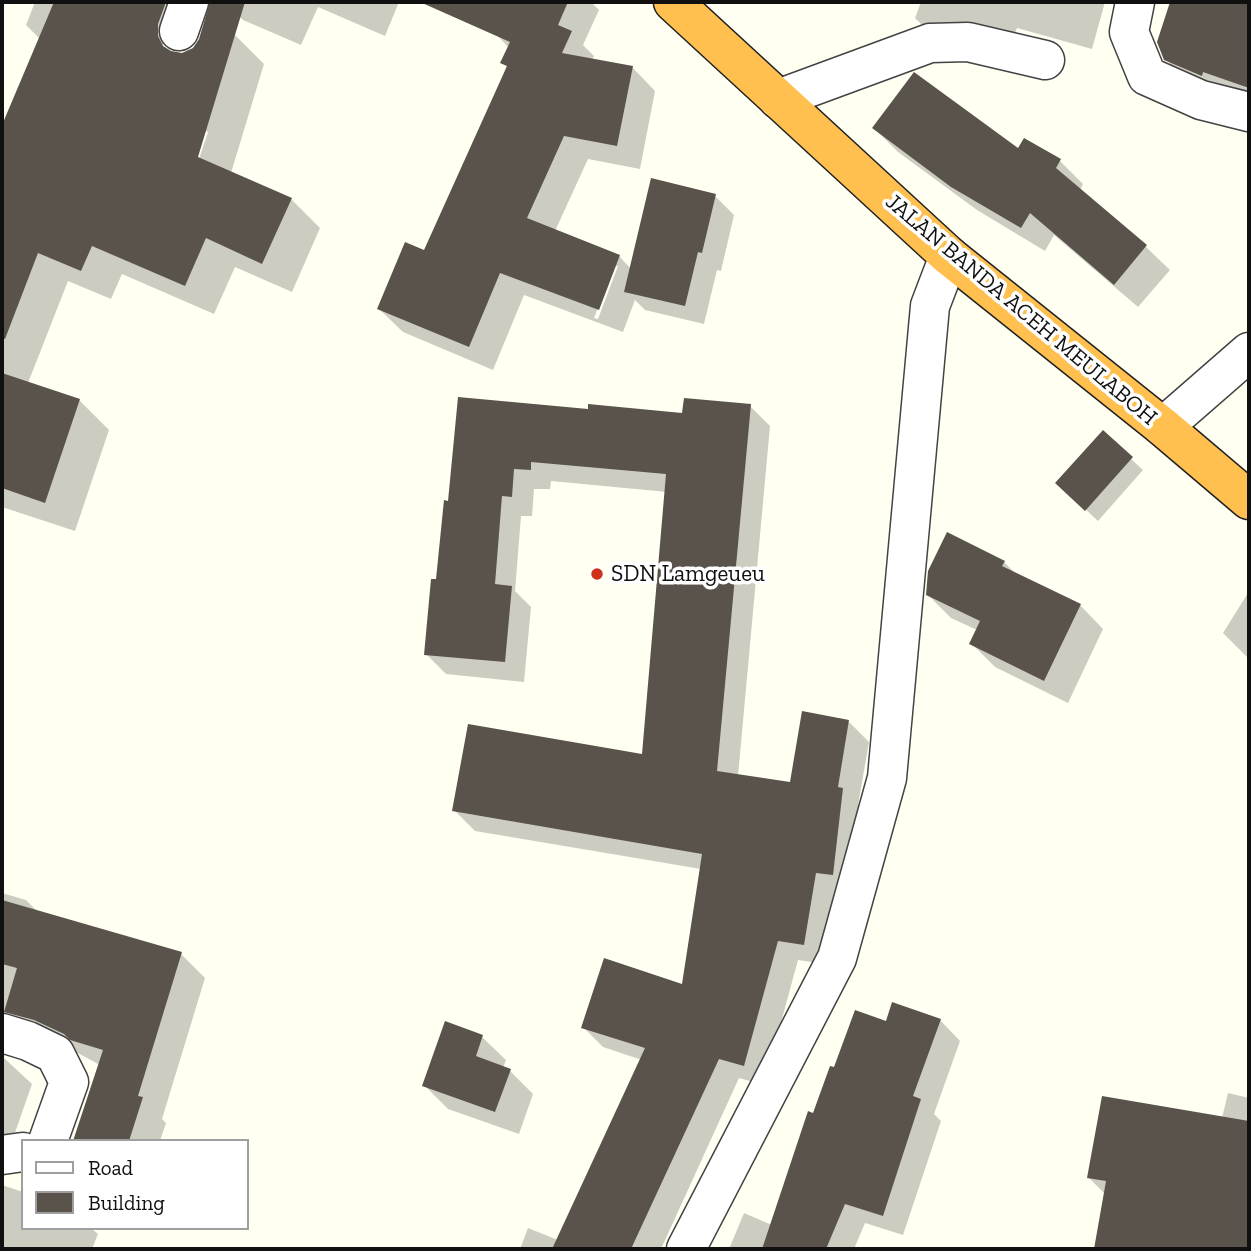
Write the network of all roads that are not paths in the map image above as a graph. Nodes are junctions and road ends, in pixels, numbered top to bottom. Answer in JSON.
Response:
{"nodes":[{"id":1,"x":673,"y":2,"type":"edge"},
{"id":2,"x":1135,"y":2,"type":"edge"},
{"id":3,"x":1045,"y":60,"type":"dead end"},
{"id":4,"x":778,"y":99,"type":"junction"},
{"id":5,"x":1249,"y":112,"type":"edge"},
{"id":6,"x":949,"y":256,"type":"junction"},
{"id":7,"x":1249,"y":352,"type":"edge"},
{"id":8,"x":1163,"y":427,"type":"junction"},
{"id":9,"x":1249,"y":500,"type":"edge"},
{"id":10,"x":2,"y":1033,"type":"edge"},
{"id":11,"x":49,"y":1139,"type":"edge"},
{"id":12,"x":21,"y":1152,"type":"edge"},
{"id":13,"x":2,"y":1155,"type":"edge"},
{"id":14,"x":687,"y":1249,"type":"edge"}],
"edges":[{"from":1,"to":4,"type":"highway","name":"JALAN BANDA ACEH MEULABOH"},
{"from":2,"to":5,"type":"street"},
{"from":3,"to":4,"type":"street"},
{"from":4,"to":6,"type":"highway","name":"JALAN BANDA ACEH MEULABOH"},
{"from":6,"to":8,"type":"highway","name":"JALAN BANDA ACEH MEULABOH"},
{"from":6,"to":14,"type":"street"},
{"from":7,"to":8,"type":"street"},
{"from":8,"to":9,"type":"highway","name":"JALAN BANDA ACEH MEULABOH"},
{"from":10,"to":11,"type":"street"},
{"from":12,"to":13,"type":"street"}]}
